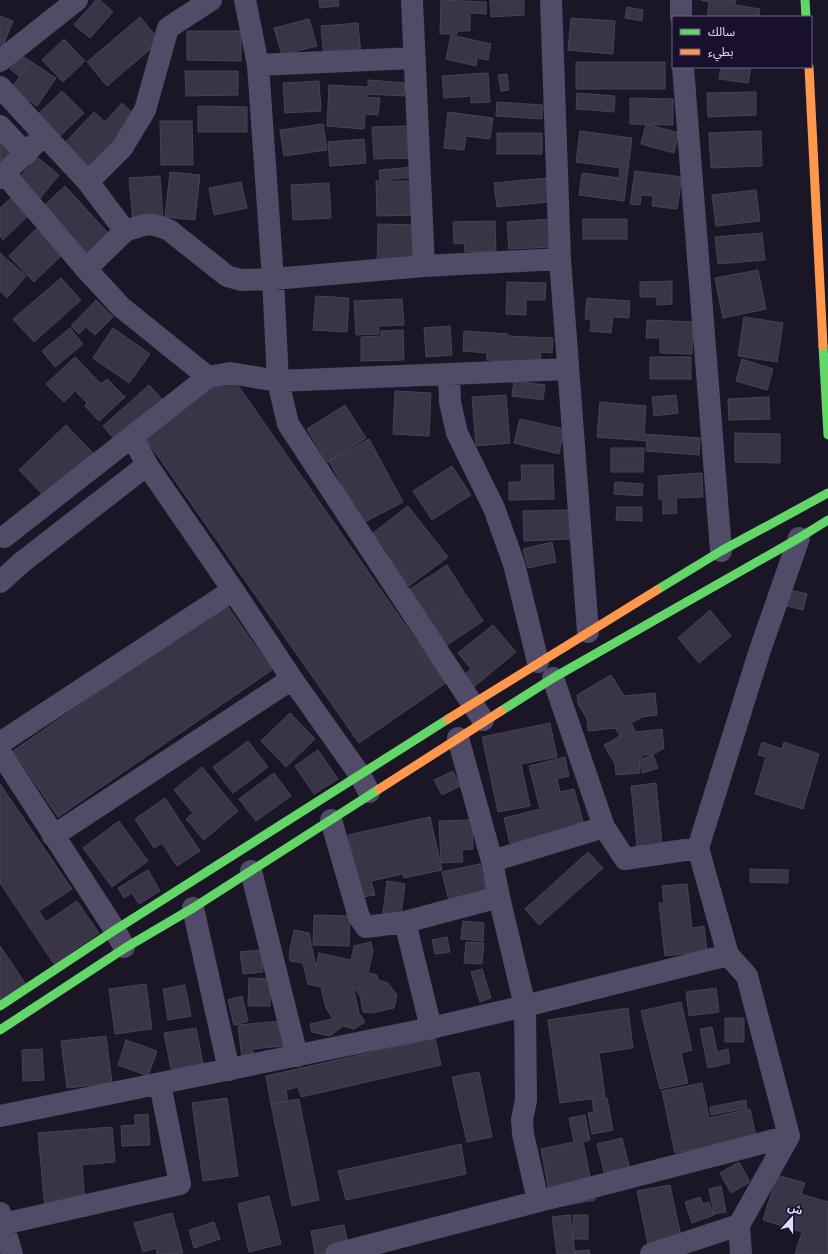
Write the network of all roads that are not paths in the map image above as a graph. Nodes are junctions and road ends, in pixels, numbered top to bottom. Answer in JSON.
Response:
{"nodes":[{"id":1,"x":77,"y":0,"type":"edge"},
{"id":2,"x":211,"y":0,"type":"edge"},
{"id":3,"x":245,"y":0,"type":"edge"},
{"id":4,"x":412,"y":0,"type":"edge"},
{"id":5,"x":551,"y":0,"type":"edge"},
{"id":6,"x":681,"y":0,"type":"edge"},
{"id":7,"x":805,"y":0,"type":"edge"},
{"id":8,"x":681,"y":16,"type":"edge"},
{"id":9,"x":806,"y":16,"type":"edge"},
{"id":10,"x":414,"y":58,"type":"junction"},
{"id":11,"x":0,"y":61,"type":"edge"},
{"id":12,"x":258,"y":65,"type":"junction"},
{"id":13,"x":684,"y":68,"type":"edge"},
{"id":14,"x":809,"y":68,"type":"edge"},
{"id":15,"x":0,"y":87,"type":"edge"},
{"id":16,"x":0,"y":126,"type":"edge"},
{"id":17,"x":44,"y":135,"type":"junction"},
{"id":18,"x":26,"y":154,"type":"junction"},
{"id":19,"x":2,"y":176,"type":"edge"},
{"id":20,"x":88,"y":182,"type":"junction"},
{"id":21,"x":125,"y":231,"type":"junction"},
{"id":22,"x":560,"y":259,"type":"junction"},
{"id":23,"x":424,"y":266,"type":"junction"},
{"id":24,"x":86,"y":270,"type":"junction"},
{"id":25,"x":273,"y":279,"type":"junction"},
{"id":26,"x":568,"y":369,"type":"junction"},
{"id":27,"x":449,"y":374,"type":"junction"},
{"id":28,"x":208,"y":377,"type":"junction"},
{"id":29,"x":278,"y":381,"type":"junction"},
{"id":30,"x":828,"y":435,"type":"edge"},
{"id":31,"x":133,"y":437,"type":"junction"},
{"id":32,"x":147,"y":465,"type":"junction"},
{"id":33,"x":828,"y":493,"type":"edge"},
{"id":34,"x":828,"y":520,"type":"edge"},
{"id":35,"x":2,"y":534,"type":"edge"},
{"id":36,"x":799,"y":538,"type":"junction"},
{"id":37,"x":721,"y":551,"type":"junction"},
{"id":38,"x":21,"y":563,"type":"junction"},
{"id":39,"x":0,"y":582,"type":"edge"},
{"id":40,"x":233,"y":590,"type":"junction"},
{"id":41,"x":588,"y":632,"type":"junction"},
{"id":42,"x":538,"y":662,"type":"junction"},
{"id":43,"x":553,"y":678,"type":"junction"},
{"id":44,"x":292,"y":679,"type":"junction"},
{"id":45,"x":471,"y":704,"type":"junction"},
{"id":46,"x":484,"y":722,"type":"junction"},
{"id":47,"x":458,"y":738,"type":"junction"},
{"id":48,"x":0,"y":742,"type":"edge"},
{"id":49,"x":0,"y":752,"type":"edge"},
{"id":50,"x":360,"y":775,"type":"junction"},
{"id":51,"x":370,"y":795,"type":"junction"},
{"id":52,"x":331,"y":820,"type":"junction"},
{"id":53,"x":604,"y":827,"type":"junction"},
{"id":54,"x":53,"y":836,"type":"junction"},
{"id":55,"x":698,"y":848,"type":"junction"},
{"id":56,"x":492,"y":861,"type":"junction"},
{"id":57,"x":251,"y":871,"type":"junction"},
{"id":58,"x":499,"y":897,"type":"junction"},
{"id":59,"x":193,"y":908,"type":"junction"},
{"id":60,"x":404,"y":922,"type":"junction"},
{"id":61,"x":120,"y":939,"type":"junction"},
{"id":62,"x":728,"y":955,"type":"junction"},
{"id":63,"x":0,"y":1006,"type":"edge"},
{"id":64,"x":525,"y":1006,"type":"junction"},
{"id":65,"x":431,"y":1028,"type":"junction"},
{"id":66,"x":0,"y":1030,"type":"edge"},
{"id":67,"x":297,"y":1056,"type":"junction"},
{"id":68,"x":229,"y":1070,"type":"junction"},
{"id":69,"x":160,"y":1084,"type":"junction"},
{"id":70,"x":0,"y":1116,"type":"edge"},
{"id":71,"x":789,"y":1136,"type":"junction"},
{"id":72,"x":538,"y":1201,"type":"junction"},
{"id":73,"x":1,"y":1216,"type":"edge"},
{"id":74,"x":738,"y":1224,"type":"junction"},
{"id":75,"x":12,"y":1254,"type":"edge"},
{"id":76,"x":336,"y":1254,"type":"edge"},
{"id":77,"x":651,"y":1254,"type":"edge"},
{"id":78,"x":741,"y":1254,"type":"edge"}],
"edges":[{"from":1,"to":11,"type":"street"},
{"from":2,"to":20,"type":"street"},
{"from":3,"to":12,"type":"street"},
{"from":4,"to":10,"type":"street"},
{"from":5,"to":22,"type":"street"},
{"from":6,"to":8,"type":"street"},
{"from":7,"to":9,"type":"street"},
{"from":10,"to":12,"type":"street"},
{"from":10,"to":23,"type":"street"},
{"from":12,"to":25,"type":"street"},
{"from":13,"to":37,"type":"street"},
{"from":14,"to":30,"type":"street"},
{"from":15,"to":17,"type":"street"},
{"from":16,"to":18,"type":"street"},
{"from":17,"to":18,"type":"street"},
{"from":17,"to":20,"type":"street"},
{"from":18,"to":19,"type":"street"},
{"from":19,"to":24,"type":"street"},
{"from":20,"to":21,"type":"street"},
{"from":21,"to":24,"type":"street"},
{"from":21,"to":25,"type":"street"},
{"from":22,"to":23,"type":"street"},
{"from":22,"to":26,"type":"street"},
{"from":23,"to":25,"type":"street"},
{"from":24,"to":28,"type":"street"},
{"from":25,"to":29,"type":"street"},
{"from":26,"to":27,"type":"street"},
{"from":26,"to":41,"type":"street"},
{"from":27,"to":29,"type":"street"},
{"from":27,"to":42,"type":"street"},
{"from":28,"to":29,"type":"street"},
{"from":28,"to":31,"type":"street"},
{"from":29,"to":45,"type":"street"},
{"from":31,"to":32,"type":"street"},
{"from":31,"to":35,"type":"street"},
{"from":32,"to":38,"type":"street"},
{"from":32,"to":40,"type":"street"},
{"from":33,"to":37,"type":"street"},
{"from":34,"to":36,"type":"street"},
{"from":35,"to":38,"type":"street"},
{"from":36,"to":43,"type":"street"},
{"from":36,"to":55,"type":"street"},
{"from":37,"to":41,"type":"street"},
{"from":38,"to":39,"type":"street"},
{"from":40,"to":44,"type":"street"},
{"from":40,"to":48,"type":"street"},
{"from":41,"to":42,"type":"street"},
{"from":42,"to":45,"type":"street"},
{"from":43,"to":46,"type":"street"},
{"from":43,"to":53,"type":"street"},
{"from":44,"to":50,"type":"street"},
{"from":44,"to":54,"type":"street"},
{"from":45,"to":46,"type":"street"},
{"from":45,"to":50,"type":"street"},
{"from":46,"to":47,"type":"street"},
{"from":47,"to":51,"type":"street"},
{"from":47,"to":56,"type":"street"},
{"from":49,"to":54,"type":"street"},
{"from":50,"to":51,"type":"street"},
{"from":50,"to":61,"type":"street"},
{"from":51,"to":52,"type":"street"},
{"from":52,"to":57,"type":"street"},
{"from":52,"to":60,"type":"street"},
{"from":53,"to":55,"type":"street"},
{"from":53,"to":56,"type":"street"},
{"from":54,"to":61,"type":"street"},
{"from":55,"to":62,"type":"street"},
{"from":56,"to":58,"type":"street"},
{"from":57,"to":59,"type":"street"},
{"from":57,"to":67,"type":"street"},
{"from":58,"to":60,"type":"street"},
{"from":58,"to":64,"type":"street"},
{"from":59,"to":61,"type":"street"},
{"from":59,"to":68,"type":"street"},
{"from":60,"to":65,"type":"street"},
{"from":61,"to":63,"type":"street"},
{"from":61,"to":66,"type":"street"},
{"from":62,"to":64,"type":"street"},
{"from":62,"to":71,"type":"street"},
{"from":64,"to":65,"type":"street"},
{"from":64,"to":72,"type":"street"},
{"from":65,"to":67,"type":"street"},
{"from":67,"to":68,"type":"street"},
{"from":68,"to":69,"type":"street"},
{"from":69,"to":70,"type":"street"},
{"from":69,"to":73,"type":"street"},
{"from":71,"to":72,"type":"street"},
{"from":71,"to":74,"type":"street"},
{"from":72,"to":76,"type":"street"},
{"from":73,"to":75,"type":"street"},
{"from":74,"to":77,"type":"street"},
{"from":74,"to":78,"type":"street"}]}
